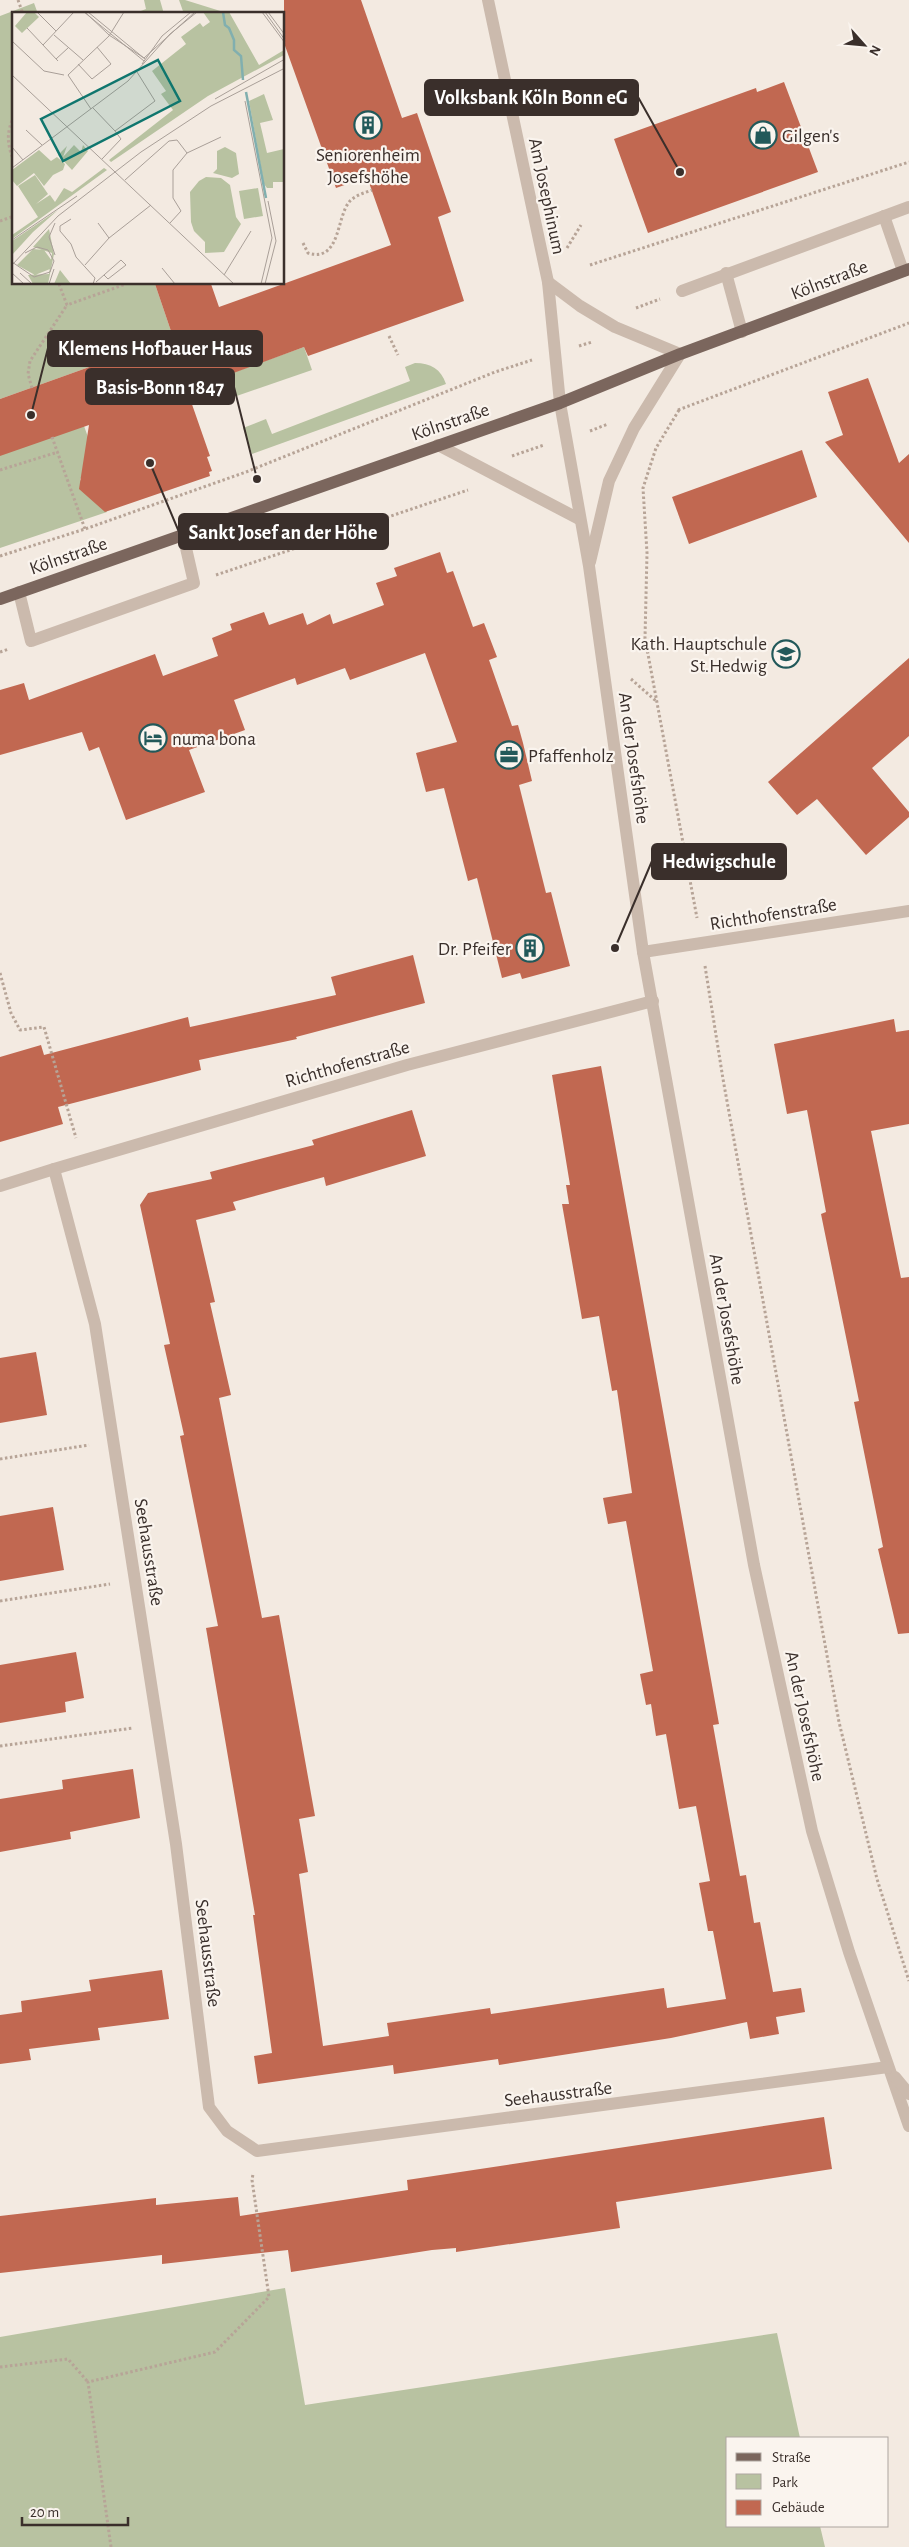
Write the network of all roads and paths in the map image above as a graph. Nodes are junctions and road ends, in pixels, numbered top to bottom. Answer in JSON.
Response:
{"nodes":[{"id":1,"x":18,"y":0,"type":"edge"},
{"id":2,"x":488,"y":0,"type":"edge"},
{"id":3,"x":22,"y":12,"type":"edge"},
{"id":4,"x":12,"y":120,"type":"edge"},
{"id":5,"x":12,"y":156,"type":"edge"},
{"id":6,"x":909,"y":162,"type":"edge"},
{"id":7,"x":372,"y":190,"type":"dead end"},
{"id":8,"x":909,"y":207,"type":"edge"},
{"id":9,"x":884,"y":216,"type":"junction"},
{"id":10,"x":12,"y":217,"type":"edge"},
{"id":11,"x":0,"y":221,"type":"edge"},
{"id":12,"x":303,"y":243,"type":"dead end"},
{"id":13,"x":590,"y":265,"type":"dead end"},
{"id":14,"x":906,"y":270,"type":"edge"},
{"id":15,"x":726,"y":273,"type":"junction"},
{"id":16,"x":548,"y":282,"type":"junction"},
{"id":17,"x":59,"y":285,"type":"edge"},
{"id":18,"x":123,"y":285,"type":"edge"},
{"id":19,"x":682,"y":291,"type":"joint"},
{"id":20,"x":67,"y":305,"type":"junction"},
{"id":21,"x":909,"y":323,"type":"edge"},
{"id":22,"x":615,"y":327,"type":"junction"},
{"id":23,"x":742,"y":332,"type":"junction"},
{"id":24,"x":389,"y":336,"type":"dead end"},
{"id":25,"x":555,"y":353,"type":"junction"},
{"id":26,"x":680,"y":354,"type":"junction"},
{"id":27,"x":398,"y":355,"type":"dead end"},
{"id":28,"x":32,"y":388,"type":"dead end"},
{"id":29,"x":560,"y":403,"type":"junction"},
{"id":30,"x":679,"y":410,"type":"junction"},
{"id":31,"x":640,"y":418,"type":"junction"},
{"id":32,"x":52,"y":437,"type":"dead end"},
{"id":33,"x":565,"y":439,"type":"junction"},
{"id":34,"x":438,"y":445,"type":"junction"},
{"id":35,"x":58,"y":452,"type":"junction"},
{"id":36,"x":0,"y":470,"type":"edge"},
{"id":37,"x":491,"y":474,"type":"junction"},
{"id":38,"x":579,"y":519,"type":"junction"},
{"id":39,"x":86,"y":529,"type":"junction"},
{"id":40,"x":183,"y":535,"type":"junction"},
{"id":41,"x":0,"y":556,"type":"edge"},
{"id":42,"x":589,"y":566,"type":"junction"},
{"id":43,"x":194,"y":583,"type":"junction"},
{"id":44,"x":19,"y":592,"type":"junction"},
{"id":45,"x":0,"y":599,"type":"edge"},
{"id":46,"x":909,"y":911,"type":"edge"},
{"id":47,"x":702,"y":943,"type":"junction"},
{"id":48,"x":643,"y":952,"type":"junction"},
{"id":49,"x":0,"y":973,"type":"edge"},
{"id":50,"x":652,"y":1001,"type":"junction"},
{"id":51,"x":82,"y":1160,"type":"junction"},
{"id":52,"x":54,"y":1170,"type":"junction"},
{"id":53,"x":0,"y":1186,"type":"edge"},
{"id":54,"x":114,"y":1441,"type":"junction"},
{"id":55,"x":0,"y":1459,"type":"edge"},
{"id":56,"x":136,"y":1580,"type":"junction"},
{"id":57,"x":0,"y":1601,"type":"edge"},
{"id":58,"x":158,"y":1724,"type":"junction"},
{"id":59,"x":0,"y":1746,"type":"edge"},
{"id":60,"x":909,"y":1980,"type":"edge"},
{"id":61,"x":888,"y":2067,"type":"junction"},
{"id":62,"x":909,"y":2094,"type":"edge"},
{"id":63,"x":909,"y":2126,"type":"edge"},
{"id":64,"x":257,"y":2151,"type":"junction"},
{"id":65,"x":0,"y":2367,"type":"edge"},
{"id":66,"x":88,"y":2382,"type":"junction"},
{"id":67,"x":111,"y":2547,"type":"edge"}],
"edges":[{"from":1,"to":3,"type":"path"},
{"from":2,"to":16,"type":"street","name":"Am Josephinum"},
{"from":4,"to":5,"type":"path"},
{"from":6,"to":13,"type":"path"},
{"from":7,"to":12,"type":"path"},
{"from":8,"to":9,"type":"street"},
{"from":9,"to":14,"type":"street"},
{"from":9,"to":15,"type":"street"},
{"from":10,"to":11,"type":"path"},
{"from":14,"to":23,"type":"main road","name":"Kölnstraße"},
{"from":15,"to":19,"type":"street"},
{"from":15,"to":23,"type":"street"},
{"from":16,"to":22,"type":"street","name":"Am Josephinum"},
{"from":16,"to":25,"type":"street","name":"Am Josephinum"},
{"from":17,"to":20,"type":"path"},
{"from":18,"to":20,"type":"path"},
{"from":19,"to":22,"type":"path"},
{"from":20,"to":28,"type":"path"},
{"from":21,"to":30,"type":"path"},
{"from":22,"to":25,"type":"path"},
{"from":22,"to":26,"type":"street","name":"Am Josephinum"},
{"from":23,"to":26,"type":"main road","name":"Kölnstraße"},
{"from":24,"to":27,"type":"path"},
{"from":25,"to":29,"type":"street","name":"Am Josephinum"},
{"from":25,"to":39,"type":"path"},
{"from":26,"to":29,"type":"main road","name":"Kölnstraße"},
{"from":26,"to":31,"type":"street","name":"An der Josefshöhe"},
{"from":29,"to":33,"type":"street","name":"An der Josefshöhe"},
{"from":29,"to":34,"type":"main road","name":"Kölnstraße"},
{"from":30,"to":31,"type":"path"},
{"from":30,"to":47,"type":"path"},
{"from":31,"to":33,"type":"path"},
{"from":31,"to":42,"type":"street","name":"An der Josefshöhe"},
{"from":32,"to":35,"type":"path"},
{"from":33,"to":37,"type":"path"},
{"from":33,"to":38,"type":"street","name":"An der Josefshöhe"},
{"from":34,"to":37,"type":"street"},
{"from":34,"to":40,"type":"main road","name":"Kölnstraße"},
{"from":35,"to":36,"type":"path"},
{"from":35,"to":39,"type":"path"},
{"from":37,"to":38,"type":"street"},
{"from":37,"to":43,"type":"path"},
{"from":38,"to":42,"type":"street","name":"An der Josefshöhe"},
{"from":39,"to":41,"type":"path"},
{"from":40,"to":43,"type":"street"},
{"from":40,"to":44,"type":"main road","name":"Kölnstraße"},
{"from":42,"to":48,"type":"street","name":"An der Josefshöhe"},
{"from":43,"to":44,"type":"street"},
{"from":44,"to":45,"type":"main road","name":"Kölnstraße"},
{"from":46,"to":47,"type":"street","name":"Richthofenstraße"},
{"from":47,"to":48,"type":"street","name":"Richthofenstraße"},
{"from":47,"to":60,"type":"path"},
{"from":48,"to":50,"type":"street","name":"An der Josefshöhe"},
{"from":49,"to":51,"type":"path"},
{"from":50,"to":51,"type":"street","name":"Richthofenstraße"},
{"from":50,"to":61,"type":"street","name":"An der Josefshöhe"},
{"from":51,"to":52,"type":"street","name":"Richthofenstraße"},
{"from":52,"to":53,"type":"street"},
{"from":52,"to":54,"type":"street","name":"Seehausstraße"},
{"from":54,"to":55,"type":"path"},
{"from":54,"to":56,"type":"street","name":"Seehausstraße"},
{"from":56,"to":57,"type":"path"},
{"from":56,"to":58,"type":"street","name":"Seehausstraße"},
{"from":58,"to":59,"type":"path"},
{"from":58,"to":64,"type":"street","name":"Seehausstraße"},
{"from":61,"to":62,"type":"street","name":"An der Josefshöhe"},
{"from":61,"to":63,"type":"street","name":"An der Josefshöhe"},
{"from":61,"to":64,"type":"street","name":"Seehausstraße"},
{"from":64,"to":66,"type":"path"},
{"from":65,"to":66,"type":"path"},
{"from":66,"to":67,"type":"path"}]}
